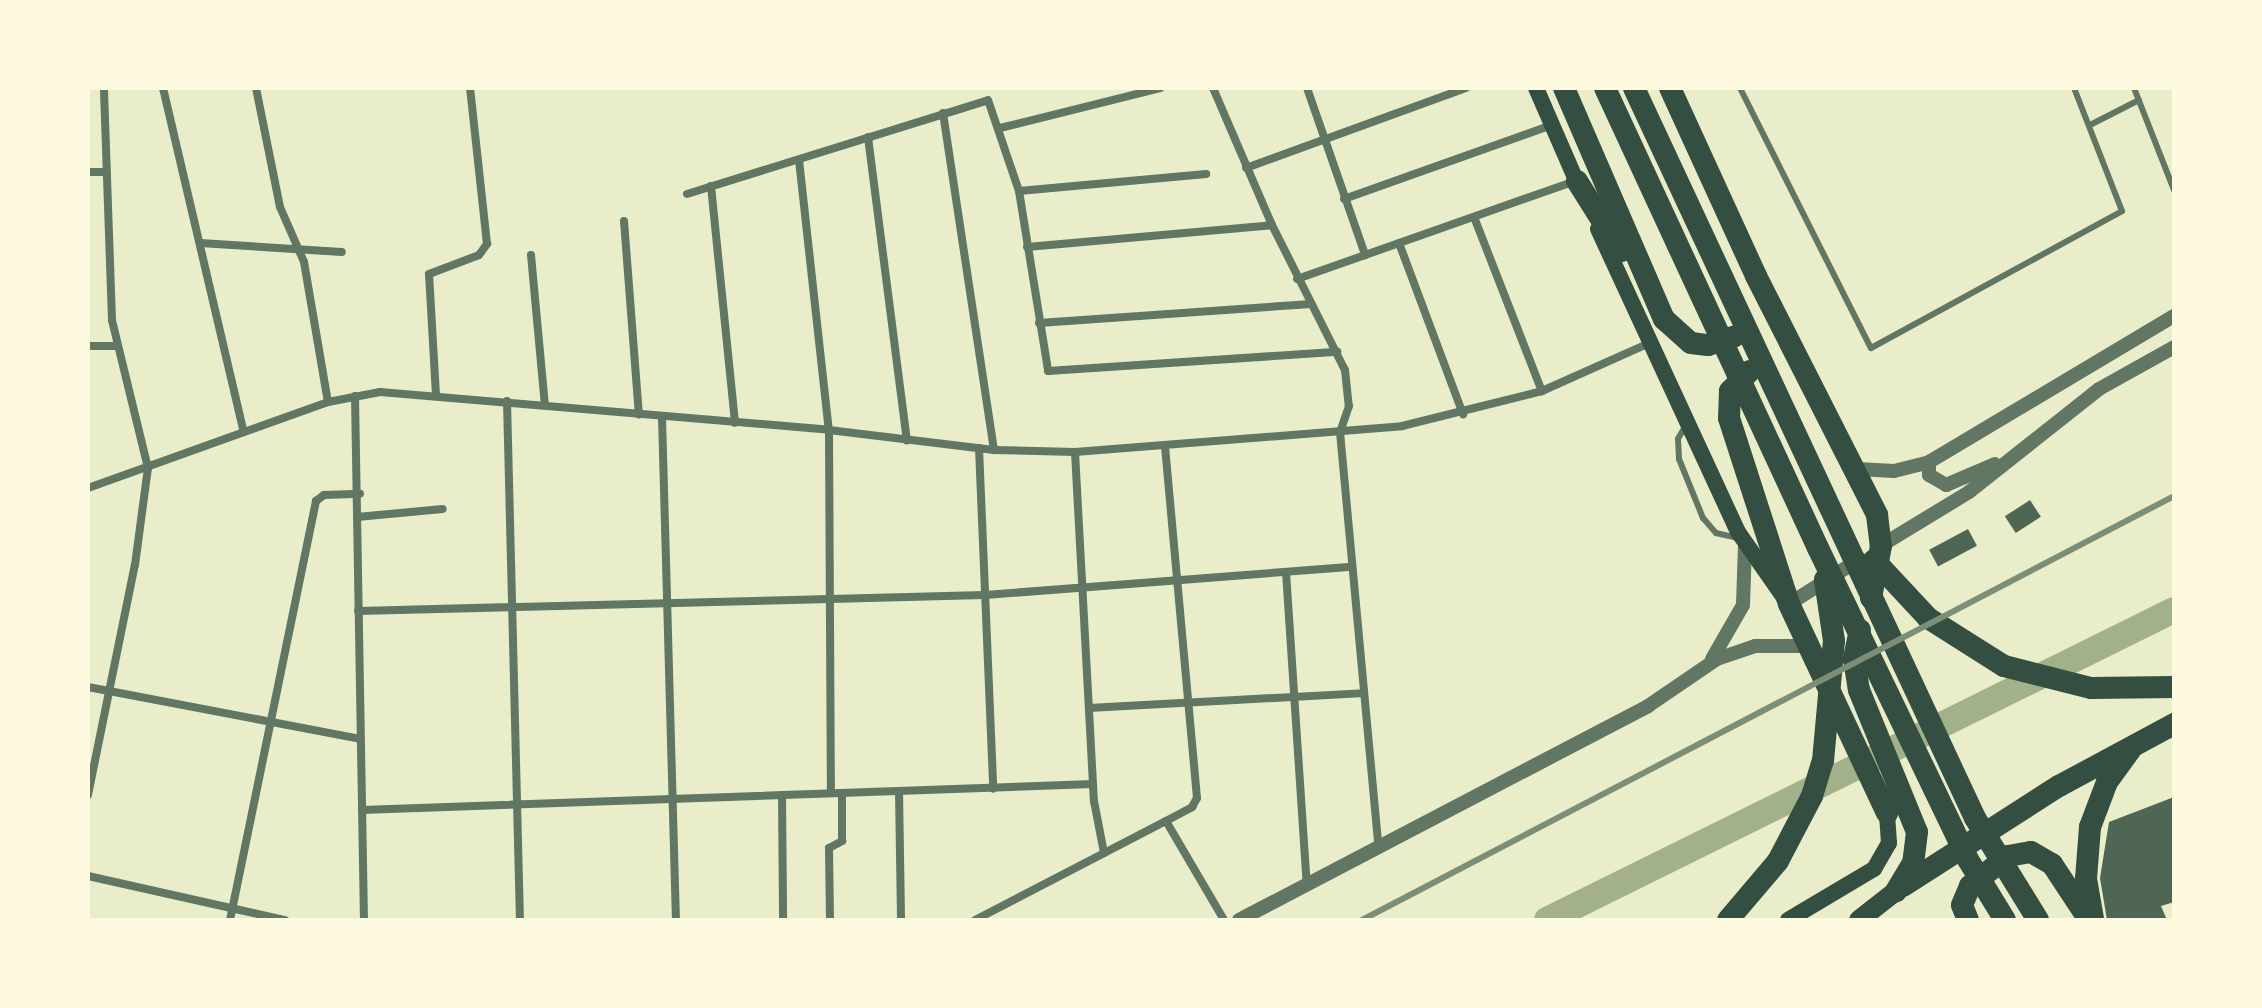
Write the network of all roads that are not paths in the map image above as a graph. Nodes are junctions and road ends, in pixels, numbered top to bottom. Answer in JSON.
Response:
{"nodes":[{"id":1,"x":104,"y":88,"type":"edge"},
{"id":2,"x":163,"y":88,"type":"edge"},
{"id":3,"x":256,"y":88,"type":"edge"},
{"id":4,"x":470,"y":88,"type":"edge"},
{"id":5,"x":1160,"y":88,"type":"edge"},
{"id":6,"x":1213,"y":88,"type":"edge"},
{"id":7,"x":1307,"y":88,"type":"edge"},
{"id":8,"x":1466,"y":88,"type":"edge"},
{"id":9,"x":1536,"y":88,"type":"edge"},
{"id":10,"x":1564,"y":88,"type":"edge"},
{"id":11,"x":1605,"y":88,"type":"edge"},
{"id":12,"x":1634,"y":88,"type":"edge"},
{"id":13,"x":1670,"y":88,"type":"edge"},
{"id":14,"x":1740,"y":88,"type":"edge"},
{"id":15,"x":2074,"y":88,"type":"edge"},
{"id":16,"x":2134,"y":88,"type":"edge"},
{"id":17,"x":2139,"y":100,"type":"junction"},
{"id":18,"x":943,"y":113,"type":"junction"},
{"id":19,"x":1552,"y":125,"type":"junction"},
{"id":20,"x":2090,"y":125,"type":"junction"},
{"id":21,"x":1000,"y":128,"type":"junction"},
{"id":22,"x":868,"y":137,"type":"junction"},
{"id":23,"x":1325,"y":140,"type":"junction"},
{"id":24,"x":799,"y":160,"type":"junction"},
{"id":25,"x":1246,"y":168,"type":"junction"},
{"id":26,"x":88,"y":172,"type":"edge"},
{"id":27,"x":106,"y":172,"type":"junction"},
{"id":28,"x":1206,"y":174,"type":"dead end"},
{"id":29,"x":1577,"y":181,"type":"junction"},
{"id":30,"x":711,"y":186,"type":"junction"},
{"id":31,"x":2174,"y":190,"type":"edge"},
{"id":32,"x":1019,"y":191,"type":"junction"},
{"id":33,"x":687,"y":194,"type":"dead end"},
{"id":34,"x":1344,"y":199,"type":"junction"},
{"id":35,"x":1474,"y":217,"type":"junction"},
{"id":36,"x":624,"y":221,"type":"dead end"},
{"id":37,"x":1272,"y":225,"type":"junction"},
{"id":38,"x":200,"y":243,"type":"junction"},
{"id":39,"x":1399,"y":243,"type":"junction"},
{"id":40,"x":1027,"y":247,"type":"junction"},
{"id":41,"x":300,"y":248,"type":"junction"},
{"id":42,"x":342,"y":252,"type":"dead end"},
{"id":43,"x":531,"y":255,"type":"dead end"},
{"id":44,"x":1365,"y":255,"type":"junction"},
{"id":45,"x":1756,"y":276,"type":"junction"},
{"id":46,"x":1297,"y":279,"type":"junction"},
{"id":47,"x":1311,"y":304,"type":"junction"},
{"id":48,"x":1658,"y":310,"type":"junction"},
{"id":49,"x":2174,"y":316,"type":"edge"},
{"id":50,"x":1039,"y":323,"type":"junction"},
{"id":51,"x":1647,"y":344,"type":"junction"},
{"id":52,"x":88,"y":346,"type":"edge"},
{"id":53,"x":115,"y":346,"type":"junction"},
{"id":54,"x":2174,"y":347,"type":"edge"},
{"id":55,"x":1337,"y":352,"type":"junction"},
{"id":56,"x":1810,"y":379,"type":"junction"},
{"id":57,"x":1542,"y":391,"type":"junction"},
{"id":58,"x":436,"y":395,"type":"junction"},
{"id":59,"x":355,"y":396,"type":"junction"},
{"id":60,"x":507,"y":401,"type":"junction"},
{"id":61,"x":328,"y":402,"type":"junction"},
{"id":62,"x":545,"y":405,"type":"junction"},
{"id":63,"x":639,"y":414,"type":"junction"},
{"id":64,"x":1463,"y":414,"type":"junction"},
{"id":65,"x":662,"y":417,"type":"junction"},
{"id":66,"x":735,"y":423,"type":"junction"},
{"id":67,"x":1686,"y":425,"type":"junction"},
{"id":68,"x":829,"y":430,"type":"junction"},
{"id":69,"x":244,"y":432,"type":"junction"},
{"id":70,"x":1340,"y":432,"type":"junction"},
{"id":71,"x":907,"y":441,"type":"junction"},
{"id":72,"x":1165,"y":445,"type":"junction"},
{"id":73,"x":979,"y":448,"type":"junction"},
{"id":74,"x":994,"y":450,"type":"junction"},
{"id":75,"x":1075,"y":452,"type":"junction"},
{"id":76,"x":2002,"y":461,"type":"junction"},
{"id":77,"x":1929,"y":462,"type":"junction"},
{"id":78,"x":148,"y":468,"type":"junction"},
{"id":79,"x":1857,"y":469,"type":"junction"},
{"id":80,"x":88,"y":488,"type":"edge"},
{"id":81,"x":360,"y":494,"type":"junction"},
{"id":82,"x":443,"y":509,"type":"dead end"},
{"id":83,"x":1836,"y":514,"type":"junction"},
{"id":84,"x":357,"y":517,"type":"junction"},
{"id":85,"x":1743,"y":542,"type":"junction"},
{"id":86,"x":1881,"y":546,"type":"junction"},
{"id":87,"x":1818,"y":548,"type":"junction"},
{"id":88,"x":1352,"y":567,"type":"junction"},
{"id":89,"x":1286,"y":572,"type":"junction"},
{"id":90,"x":1178,"y":580,"type":"junction"},
{"id":91,"x":1082,"y":588,"type":"junction"},
{"id":92,"x":985,"y":595,"type":"junction"},
{"id":93,"x":829,"y":598,"type":"junction"},
{"id":94,"x":667,"y":602,"type":"junction"},
{"id":95,"x":1789,"y":604,"type":"junction"},
{"id":96,"x":512,"y":607,"type":"junction"},
{"id":97,"x":358,"y":611,"type":"junction"},
{"id":98,"x":1807,"y":646,"type":"junction"},
{"id":99,"x":1700,"y":670,"type":"junction"},
{"id":100,"x":88,"y":687,"type":"edge"},
{"id":101,"x":2174,"y":687,"type":"edge"},
{"id":102,"x":108,"y":692,"type":"junction"},
{"id":103,"x":1364,"y":693,"type":"junction"},
{"id":104,"x":1294,"y":697,"type":"junction"},
{"id":105,"x":1187,"y":703,"type":"junction"},
{"id":106,"x":1089,"y":708,"type":"junction"},
{"id":107,"x":270,"y":724,"type":"junction"},
{"id":108,"x":2174,"y":724,"type":"edge"},
{"id":109,"x":360,"y":739,"type":"junction"},
{"id":110,"x":2140,"y":740,"type":"junction"},
{"id":111,"x":1093,"y":784,"type":"junction"},
{"id":112,"x":993,"y":789,"type":"junction"},
{"id":113,"x":899,"y":791,"type":"junction"},
{"id":114,"x":831,"y":793,"type":"junction"},
{"id":115,"x":842,"y":793,"type":"junction"},
{"id":116,"x":88,"y":795,"type":"edge"},
{"id":117,"x":782,"y":795,"type":"junction"},
{"id":118,"x":672,"y":799,"type":"junction"},
{"id":119,"x":517,"y":804,"type":"junction"},
{"id":120,"x":362,"y":810,"type":"junction"},
{"id":121,"x":1887,"y":813,"type":"joint"},
{"id":122,"x":1166,"y":821,"type":"junction"},
{"id":123,"x":1379,"y":849,"type":"junction"},
{"id":124,"x":1104,"y":853,"type":"junction"},
{"id":125,"x":88,"y":876,"type":"edge"},
{"id":126,"x":1307,"y":885,"type":"junction"},
{"id":127,"x":1896,"y":891,"type":"junction"},
{"id":128,"x":233,"y":908,"type":"junction"},
{"id":129,"x":230,"y":920,"type":"edge"},
{"id":130,"x":285,"y":920,"type":"edge"},
{"id":131,"x":364,"y":920,"type":"edge"},
{"id":132,"x":520,"y":920,"type":"edge"},
{"id":133,"x":676,"y":920,"type":"edge"},
{"id":134,"x":783,"y":920,"type":"edge"},
{"id":135,"x":830,"y":920,"type":"edge"},
{"id":136,"x":901,"y":920,"type":"edge"},
{"id":137,"x":975,"y":920,"type":"edge"},
{"id":138,"x":1224,"y":920,"type":"edge"},
{"id":139,"x":1239,"y":920,"type":"edge"},
{"id":140,"x":1728,"y":920,"type":"edge"},
{"id":141,"x":1788,"y":920,"type":"edge"},
{"id":142,"x":1859,"y":920,"type":"edge"},
{"id":143,"x":1968,"y":920,"type":"edge"},
{"id":144,"x":2005,"y":920,"type":"edge"},
{"id":145,"x":2038,"y":920,"type":"edge"},
{"id":146,"x":2092,"y":920,"type":"edge"}],
"edges":[{"from":1,"to":27,"type":"street"},
{"from":2,"to":38,"type":"street"},
{"from":3,"to":41,"type":"street"},
{"from":4,"to":58,"type":"street"},
{"from":5,"to":21,"type":"street"},
{"from":6,"to":25,"type":"street"},
{"from":7,"to":23,"type":"street"},
{"from":8,"to":23,"type":"street"},
{"from":9,"to":19,"type":"main road"},
{"from":10,"to":48,"type":"highway"},
{"from":11,"to":87,"type":"highway"},
{"from":12,"to":83,"type":"highway"},
{"from":13,"to":45,"type":"highway"},
{"from":14,"to":20,"type":"lane"},
{"from":15,"to":20,"type":"lane"},
{"from":16,"to":17,"type":"lane"},
{"from":17,"to":20,"type":"lane"},
{"from":17,"to":31,"type":"lane"},
{"from":18,"to":21,"type":"street"},
{"from":18,"to":22,"type":"street"},
{"from":18,"to":74,"type":"street"},
{"from":19,"to":29,"type":"main road"},
{"from":19,"to":34,"type":"street"},
{"from":21,"to":32,"type":"street"},
{"from":22,"to":24,"type":"street"},
{"from":22,"to":71,"type":"street"},
{"from":23,"to":25,"type":"street"},
{"from":23,"to":34,"type":"street"},
{"from":24,"to":30,"type":"street"},
{"from":24,"to":68,"type":"street"},
{"from":25,"to":37,"type":"street"},
{"from":26,"to":27,"type":"street"},
{"from":27,"to":53,"type":"street"},
{"from":28,"to":32,"type":"street"},
{"from":29,"to":35,"type":"street"},
{"from":29,"to":48,"type":"highway"},
{"from":29,"to":51,"type":"main road"},
{"from":30,"to":33,"type":"street"},
{"from":30,"to":66,"type":"street"},
{"from":32,"to":40,"type":"street"},
{"from":34,"to":44,"type":"street"},
{"from":35,"to":39,"type":"street"},
{"from":35,"to":57,"type":"street"},
{"from":36,"to":63,"type":"street"},
{"from":37,"to":40,"type":"street"},
{"from":37,"to":46,"type":"street"},
{"from":38,"to":41,"type":"street"},
{"from":38,"to":69,"type":"street"},
{"from":39,"to":44,"type":"street"},
{"from":39,"to":64,"type":"street"},
{"from":40,"to":50,"type":"street"},
{"from":41,"to":42,"type":"street"},
{"from":41,"to":61,"type":"street"},
{"from":43,"to":62,"type":"street"},
{"from":44,"to":46,"type":"street"},
{"from":45,"to":48,"type":"highway"},
{"from":45,"to":56,"type":"highway"},
{"from":46,"to":47,"type":"street"},
{"from":47,"to":50,"type":"street"},
{"from":47,"to":55,"type":"street"},
{"from":49,"to":77,"type":"street"},
{"from":50,"to":55,"type":"street"},
{"from":51,"to":57,"type":"street"},
{"from":51,"to":67,"type":"main road"},
{"from":52,"to":53,"type":"street"},
{"from":53,"to":78,"type":"street"},
{"from":54,"to":76,"type":"street"},
{"from":55,"to":70,"type":"street"},
{"from":56,"to":79,"type":"highway"},
{"from":56,"to":95,"type":"highway"},
{"from":57,"to":64,"type":"street"},
{"from":58,"to":59,"type":"street"},
{"from":58,"to":60,"type":"street"},
{"from":59,"to":61,"type":"street"},
{"from":59,"to":81,"type":"street"},
{"from":60,"to":62,"type":"street"},
{"from":60,"to":96,"type":"street"},
{"from":61,"to":69,"type":"street"},
{"from":62,"to":63,"type":"street"},
{"from":63,"to":65,"type":"street"},
{"from":64,"to":70,"type":"street"},
{"from":65,"to":66,"type":"street"},
{"from":65,"to":94,"type":"street"},
{"from":66,"to":68,"type":"street"},
{"from":67,"to":85,"type":"main road"},
{"from":67,"to":85,"type":"lane"},
{"from":68,"to":71,"type":"street"},
{"from":68,"to":93,"type":"street"},
{"from":69,"to":78,"type":"street"},
{"from":70,"to":72,"type":"street"},
{"from":70,"to":88,"type":"street"},
{"from":71,"to":73,"type":"street"},
{"from":72,"to":75,"type":"street"},
{"from":72,"to":90,"type":"street"},
{"from":73,"to":74,"type":"street"},
{"from":73,"to":92,"type":"street"},
{"from":74,"to":75,"type":"street"},
{"from":75,"to":91,"type":"street"},
{"from":76,"to":77,"type":"street"},
{"from":76,"to":86,"type":"street"},
{"from":77,"to":79,"type":"street"},
{"from":78,"to":80,"type":"street"},
{"from":78,"to":102,"type":"street"},
{"from":79,"to":86,"type":"highway"},
{"from":81,"to":84,"type":"street"},
{"from":81,"to":107,"type":"street"},
{"from":82,"to":84,"type":"street"},
{"from":83,"to":101,"type":"highway"},
{"from":83,"to":145,"type":"highway"},
{"from":84,"to":97,"type":"street"},
{"from":85,"to":95,"type":"main road"},
{"from":85,"to":99,"type":"street"},
{"from":86,"to":95,"type":"street"},
{"from":86,"to":127,"type":"highway"},
{"from":87,"to":140,"type":"highway"},
{"from":87,"to":144,"type":"highway"},
{"from":88,"to":89,"type":"street"},
{"from":88,"to":103,"type":"street"},
{"from":89,"to":90,"type":"street"},
{"from":89,"to":104,"type":"street"},
{"from":90,"to":91,"type":"street"},
{"from":90,"to":105,"type":"street"},
{"from":91,"to":92,"type":"street"},
{"from":91,"to":106,"type":"street"},
{"from":92,"to":93,"type":"street"},
{"from":92,"to":112,"type":"street"},
{"from":93,"to":94,"type":"street"},
{"from":93,"to":114,"type":"street"},
{"from":94,"to":96,"type":"street"},
{"from":94,"to":118,"type":"street"},
{"from":95,"to":98,"type":"highway"},
{"from":96,"to":97,"type":"street"},
{"from":96,"to":119,"type":"street"},
{"from":97,"to":109,"type":"street"},
{"from":98,"to":99,"type":"street"},
{"from":98,"to":121,"type":"highway"},
{"from":99,"to":123,"type":"street"},
{"from":100,"to":102,"type":"street"},
{"from":102,"to":107,"type":"street"},
{"from":102,"to":116,"type":"street"},
{"from":103,"to":104,"type":"street"},
{"from":103,"to":123,"type":"street"},
{"from":104,"to":105,"type":"street"},
{"from":104,"to":126,"type":"street"},
{"from":105,"to":106,"type":"street"},
{"from":105,"to":122,"type":"street"},
{"from":106,"to":111,"type":"street"},
{"from":107,"to":109,"type":"street"},
{"from":107,"to":128,"type":"street"},
{"from":108,"to":110,"type":"highway"},
{"from":109,"to":120,"type":"street"},
{"from":110,"to":127,"type":"highway"},
{"from":110,"to":146,"type":"highway"},
{"from":111,"to":112,"type":"street"},
{"from":111,"to":124,"type":"street"},
{"from":112,"to":113,"type":"street"},
{"from":113,"to":115,"type":"street"},
{"from":113,"to":136,"type":"street"},
{"from":114,"to":115,"type":"street"},
{"from":114,"to":117,"type":"street"},
{"from":115,"to":135,"type":"street"},
{"from":117,"to":118,"type":"street"},
{"from":117,"to":134,"type":"street"},
{"from":118,"to":119,"type":"street"},
{"from":118,"to":133,"type":"street"},
{"from":119,"to":120,"type":"street"},
{"from":119,"to":132,"type":"street"},
{"from":120,"to":131,"type":"street"},
{"from":121,"to":141,"type":"main road"},
{"from":122,"to":124,"type":"street"},
{"from":122,"to":138,"type":"street"},
{"from":123,"to":126,"type":"street"},
{"from":124,"to":137,"type":"street"},
{"from":125,"to":128,"type":"street"},
{"from":126,"to":139,"type":"street"},
{"from":127,"to":142,"type":"main road"},
{"from":128,"to":129,"type":"street"},
{"from":128,"to":130,"type":"street"},
{"from":143,"to":146,"type":"highway"}]}
